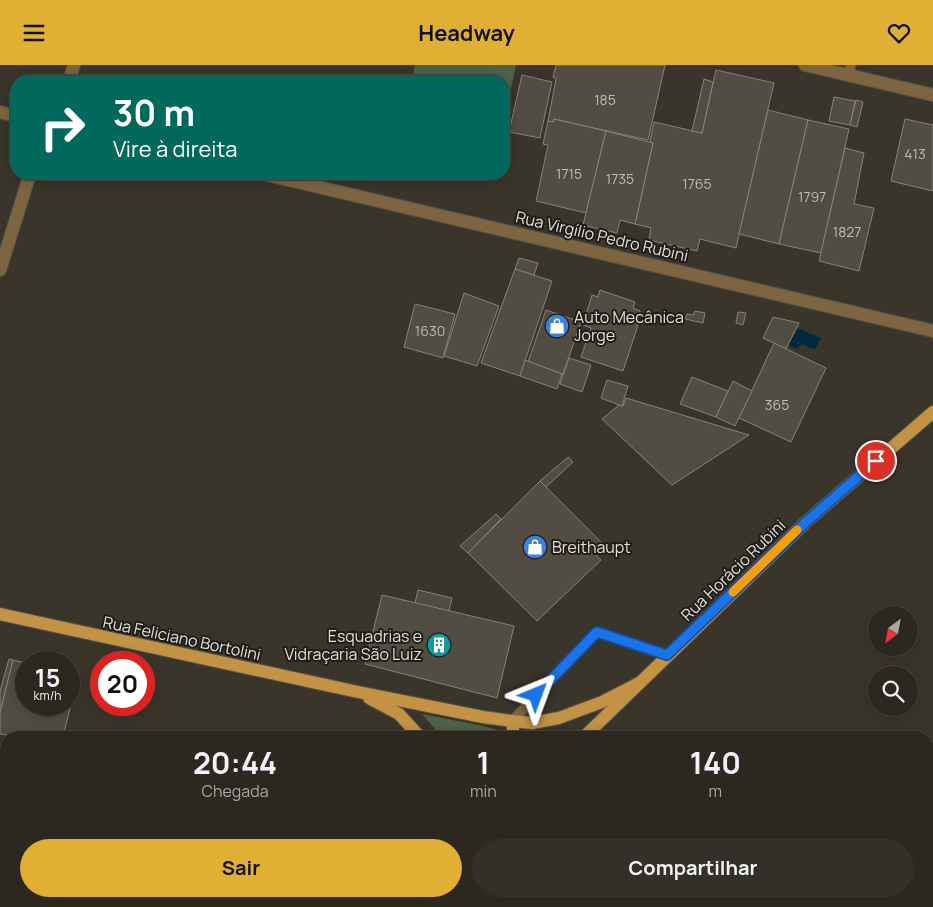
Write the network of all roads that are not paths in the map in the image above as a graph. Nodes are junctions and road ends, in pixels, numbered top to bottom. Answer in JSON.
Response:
{"nodes":[{"id":1,"x":805,"y":65,"type":"edge"},
{"id":2,"x":849,"y":70,"type":"edge"},
{"id":3,"x":933,"y":95,"type":"edge"},
{"id":4,"x":28,"y":180,"type":"edge"},
{"id":5,"x":289,"y":180,"type":"edge"},
{"id":6,"x":0,"y":270,"type":"edge"},
{"id":7,"x":933,"y":331,"type":"edge"},
{"id":8,"x":933,"y":413,"type":"edge"},
{"id":9,"x":0,"y":613,"type":"edge"},
{"id":10,"x":667,"y":655,"type":"junction"},
{"id":11,"x":639,"y":683,"type":"junction"},
{"id":12,"x":358,"y":692,"type":"junction"},
{"id":13,"x":512,"y":721,"type":"junction"},
{"id":14,"x":415,"y":731,"type":"edge"},
{"id":15,"x":513,"y":731,"type":"edge"},
{"id":16,"x":590,"y":731,"type":"edge"}],
"edges":[{"from":1,"to":2,"type":"street"},
{"from":2,"to":3,"type":"street"},
{"from":4,"to":6,"type":"street"},
{"from":5,"to":7,"type":"street","name":"Rua Virgílio Pedro Rubini"},
{"from":8,"to":10,"type":"main road","name":"Rua Horácio Rubini"},
{"from":9,"to":12,"type":"main road","name":"Rua Feliciano Bortolini"},
{"from":10,"to":11,"type":"main road","name":"Rua Horácio Rubini"},
{"from":10,"to":13,"type":"lane"},
{"from":11,"to":13,"type":"main road","name":"Rua Feliciano Bortolini"},
{"from":11,"to":16,"type":"main road","name":"Rua Horácio Rubini"},
{"from":12,"to":13,"type":"main road","name":"Rua Feliciano Bortolini"},
{"from":12,"to":14,"type":"main road","name":"Rua Feliciano Bortolini"},
{"from":13,"to":15,"type":"main road"}]}
